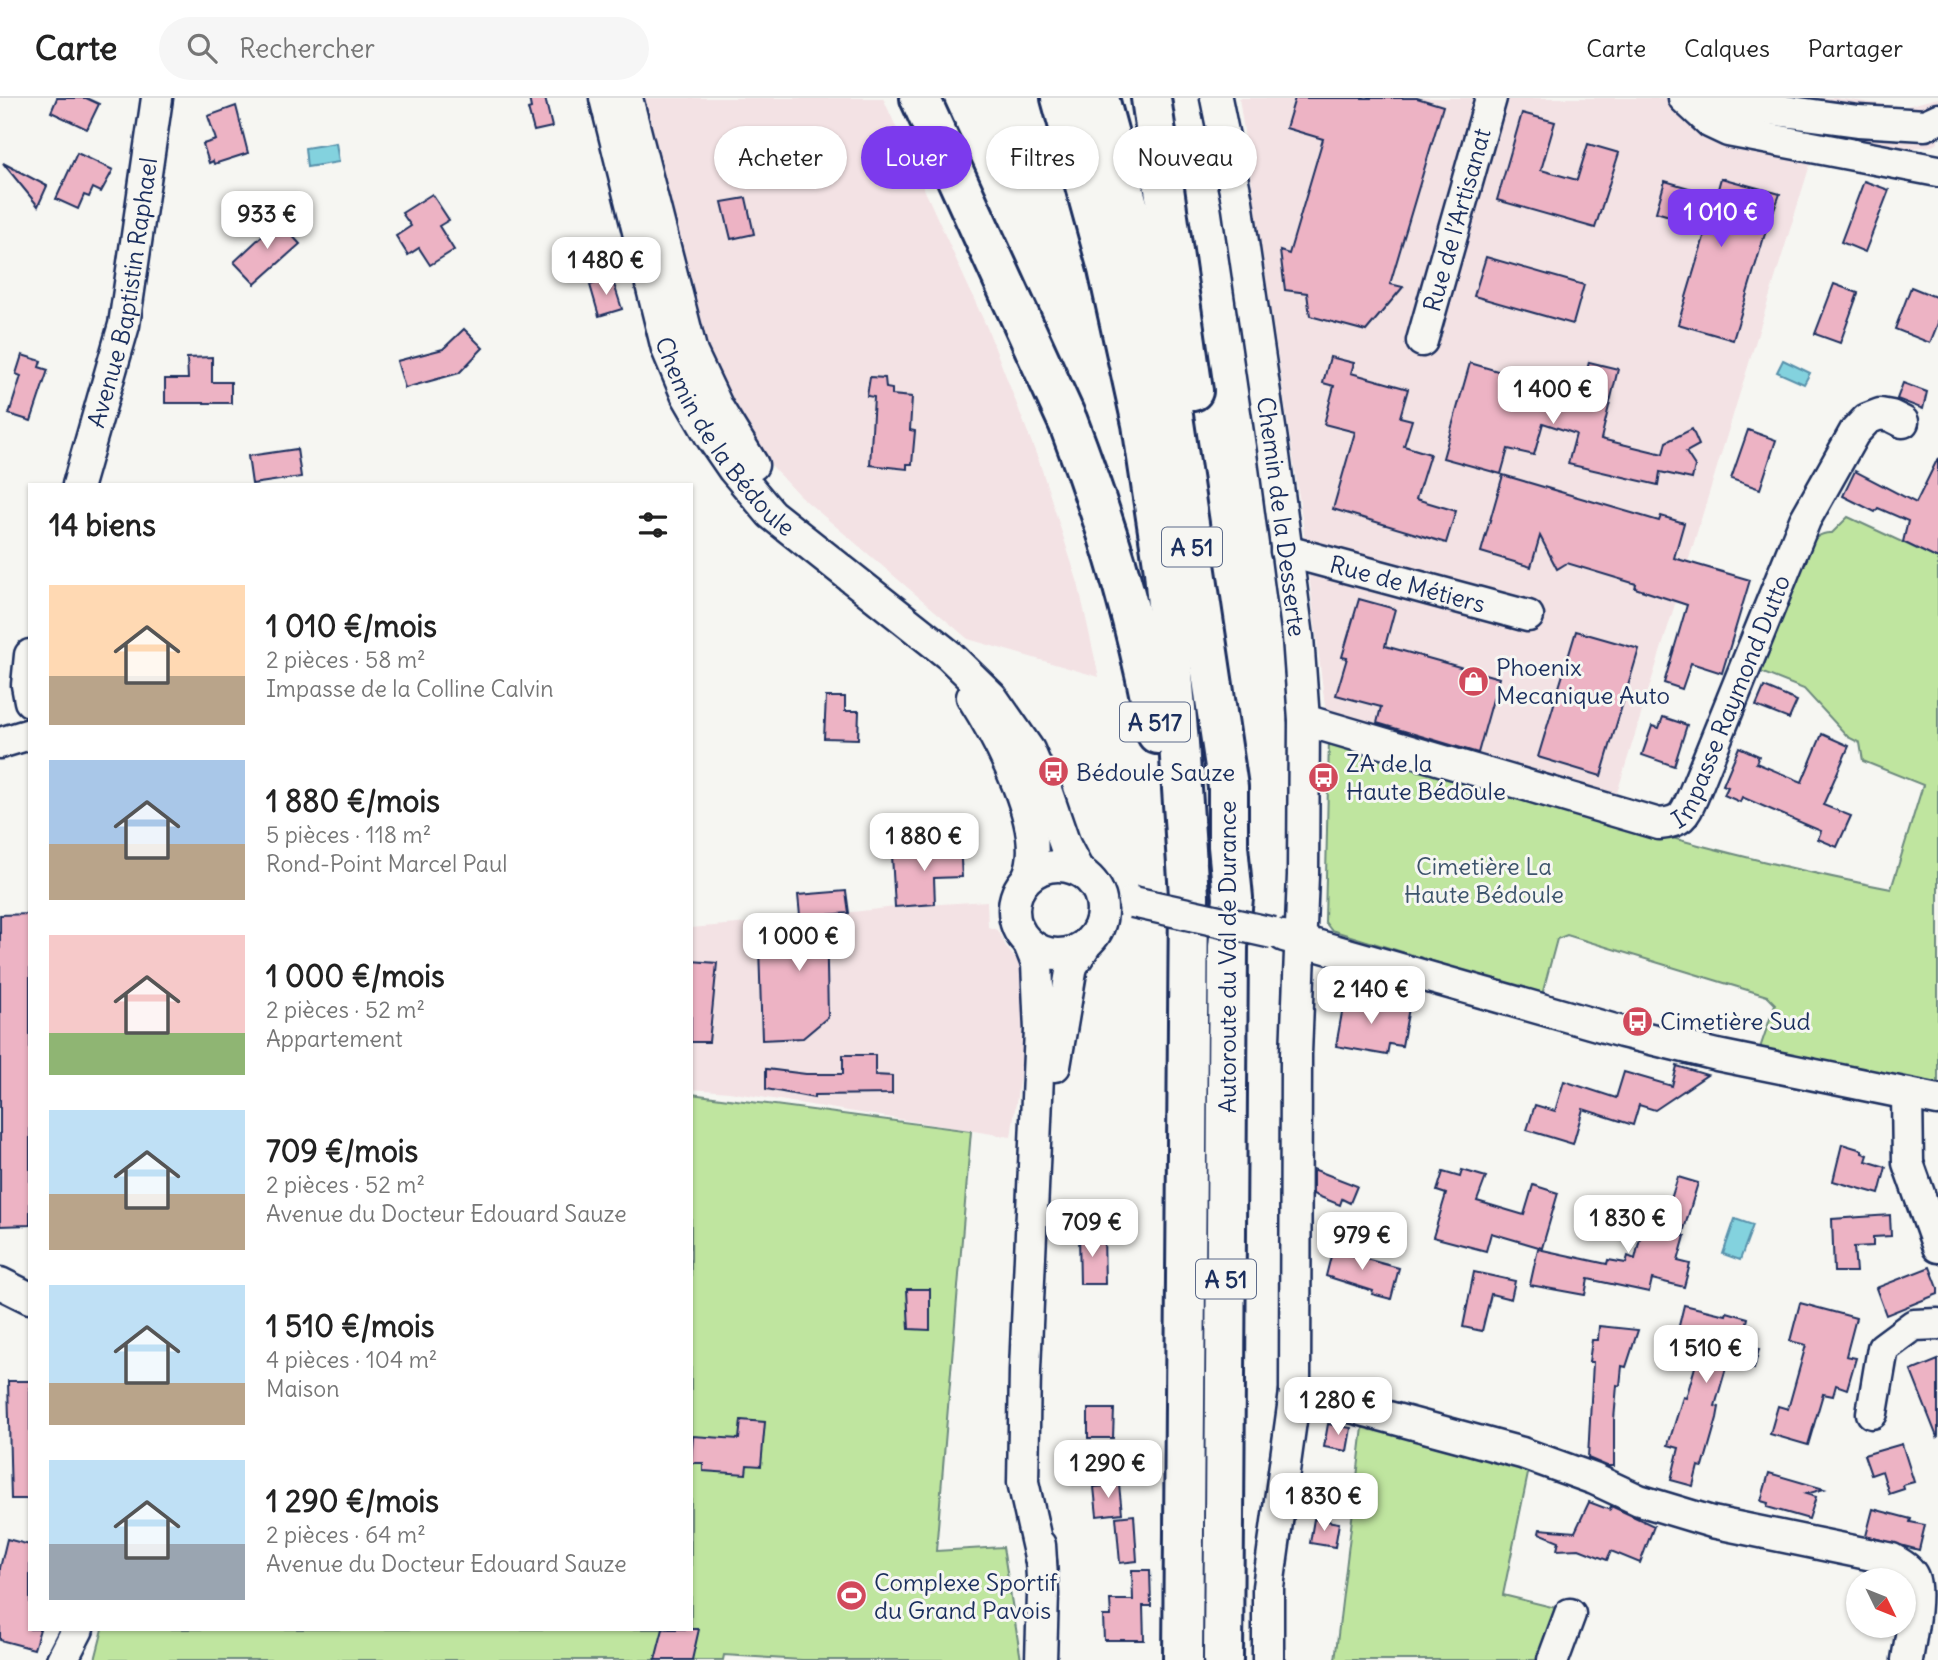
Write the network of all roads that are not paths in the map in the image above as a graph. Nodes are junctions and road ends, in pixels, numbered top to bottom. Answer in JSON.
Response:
{"nodes":[{"id":1,"x":157,"y":98,"type":"edge"},
{"id":2,"x":605,"y":98,"type":"edge"},
{"id":3,"x":627,"y":98,"type":"edge"},
{"id":4,"x":920,"y":98,"type":"edge"},
{"id":5,"x":1061,"y":98,"type":"edge"},
{"id":6,"x":1099,"y":98,"type":"edge"},
{"id":7,"x":1151,"y":98,"type":"edge"},
{"id":8,"x":1216,"y":98,"type":"edge"},
{"id":9,"x":1491,"y":98,"type":"edge"},
{"id":10,"x":1685,"y":98,"type":"edge"},
{"id":11,"x":1737,"y":102,"type":"edge"},
{"id":12,"x":1938,"y":119,"type":"edge"},
{"id":13,"x":1938,"y":171,"type":"edge"},
{"id":14,"x":1422,"y":341,"type":"dead end"},
{"id":15,"x":1903,"y":422,"type":"dead end"},
{"id":16,"x":79,"y":483,"type":"edge"},
{"id":17,"x":1286,"y":551,"type":"junction"},
{"id":18,"x":821,"y":554,"type":"junction"},
{"id":19,"x":1528,"y":616,"type":"dead end"},
{"id":20,"x":930,"y":639,"type":"junction"},
{"id":21,"x":1304,"y":720,"type":"junction"},
{"id":22,"x":28,"y":735,"type":"edge"},
{"id":23,"x":0,"y":743,"type":"edge"},
{"id":24,"x":1228,"y":787,"type":"junction"},
{"id":25,"x":1086,"y":876,"type":"junction"},
{"id":26,"x":1027,"y":878,"type":"junction"},
{"id":27,"x":1133,"y":902,"type":"junction"},
{"id":28,"x":1092,"y":936,"type":"junction"},
{"id":29,"x":1287,"y":936,"type":"junction"},
{"id":30,"x":1029,"y":944,"type":"junction"},
{"id":31,"x":1907,"y":1095,"type":"junction"},
{"id":32,"x":1938,"y":1100,"type":"edge"},
{"id":33,"x":1938,"y":1247,"type":"edge"},
{"id":34,"x":0,"y":1283,"type":"edge"},
{"id":35,"x":28,"y":1297,"type":"edge"},
{"id":36,"x":1027,"y":1310,"type":"junction"},
{"id":37,"x":1938,"y":1324,"type":"edge"},
{"id":38,"x":1185,"y":1389,"type":"junction"},
{"id":39,"x":1295,"y":1392,"type":"junction"},
{"id":40,"x":1872,"y":1413,"type":"dead end"},
{"id":41,"x":1043,"y":1594,"type":"junction"},
{"id":42,"x":1570,"y":1615,"type":"dead end"},
{"id":43,"x":77,"y":1631,"type":"edge"},
{"id":44,"x":62,"y":1660,"type":"edge"},
{"id":45,"x":1041,"y":1660,"type":"edge"},
{"id":46,"x":1058,"y":1660,"type":"edge"},
{"id":47,"x":1183,"y":1660,"type":"edge"},
{"id":48,"x":1223,"y":1660,"type":"edge"},
{"id":49,"x":1268,"y":1660,"type":"edge"},
{"id":50,"x":1553,"y":1660,"type":"edge"},
{"id":51,"x":1907,"y":1660,"type":"edge"}],
"edges":[{"from":1,"to":16,"type":"street","name":"Avenue Baptistin Raphael"},
{"from":2,"to":18,"type":"street","name":"Chemin de la Bédoule"},
{"from":3,"to":18,"type":"street","name":"Chemin de la Bédoule"},
{"from":4,"to":38,"type":"highway","number":"A 517"},
{"from":5,"to":38,"type":"highway","name":"Autoroute du Val de Durance","number":"A 51"},
{"from":6,"to":24,"type":"highway","name":"Autoroute du Val de Durance","number":"A 51"},
{"from":7,"to":24,"type":"highway","number":"A 517"},
{"from":8,"to":17,"type":"street","name":"Chemin de la Desserte"},
{"from":9,"to":14,"type":"street","name":"Rue de l’Artisanat"},
{"from":10,"to":11,"type":"street"},
{"from":10,"to":13,"type":"street"},
{"from":11,"to":12,"type":"street"},
{"from":15,"to":21,"type":"street","name":"Impasse Raymond Dutto"},
{"from":17,"to":19,"type":"street","name":"Rue de Métiers"},
{"from":17,"to":21,"type":"street","name":"Chemin de la Desserte"},
{"from":18,"to":20,"type":"street","name":"Chemin de la Bédoule"},
{"from":20,"to":25,"type":"street","name":"Chemin de la Bédoule"},
{"from":20,"to":26,"type":"street","name":"Chemin de la Bédoule"},
{"from":21,"to":29,"type":"street","name":"Chemin de la Desserte"},
{"from":22,"to":23,"type":"street"},
{"from":24,"to":48,"type":"highway","name":"Autoroute du Val de Durance","number":"A 51"},
{"from":25,"to":26,"type":"street"},
{"from":25,"to":27,"type":"street"},
{"from":25,"to":28,"type":"street"},
{"from":26,"to":30,"type":"street"},
{"from":27,"to":28,"type":"street"},
{"from":27,"to":29,"type":"street","bridge":true},
{"from":28,"to":30,"type":"street"},
{"from":28,"to":36,"type":"street"},
{"from":29,"to":31,"type":"street"},
{"from":29,"to":39,"type":"street","name":"Chemin de la Desserte"},
{"from":30,"to":36,"type":"street"},
{"from":31,"to":32,"type":"street"},
{"from":31,"to":33,"type":"street"},
{"from":34,"to":35,"type":"street"},
{"from":36,"to":41,"type":"street"},
{"from":37,"to":40,"type":"street"},
{"from":38,"to":47,"type":"highway","name":"Autoroute du Val de Durance","number":"A 51"},
{"from":39,"to":49,"type":"street","name":"Chemin de la Desserte"},
{"from":39,"to":51,"type":"street"},
{"from":41,"to":45,"type":"street"},
{"from":41,"to":46,"type":"street"},
{"from":42,"to":50,"type":"street"},
{"from":43,"to":44,"type":"street"}]}
